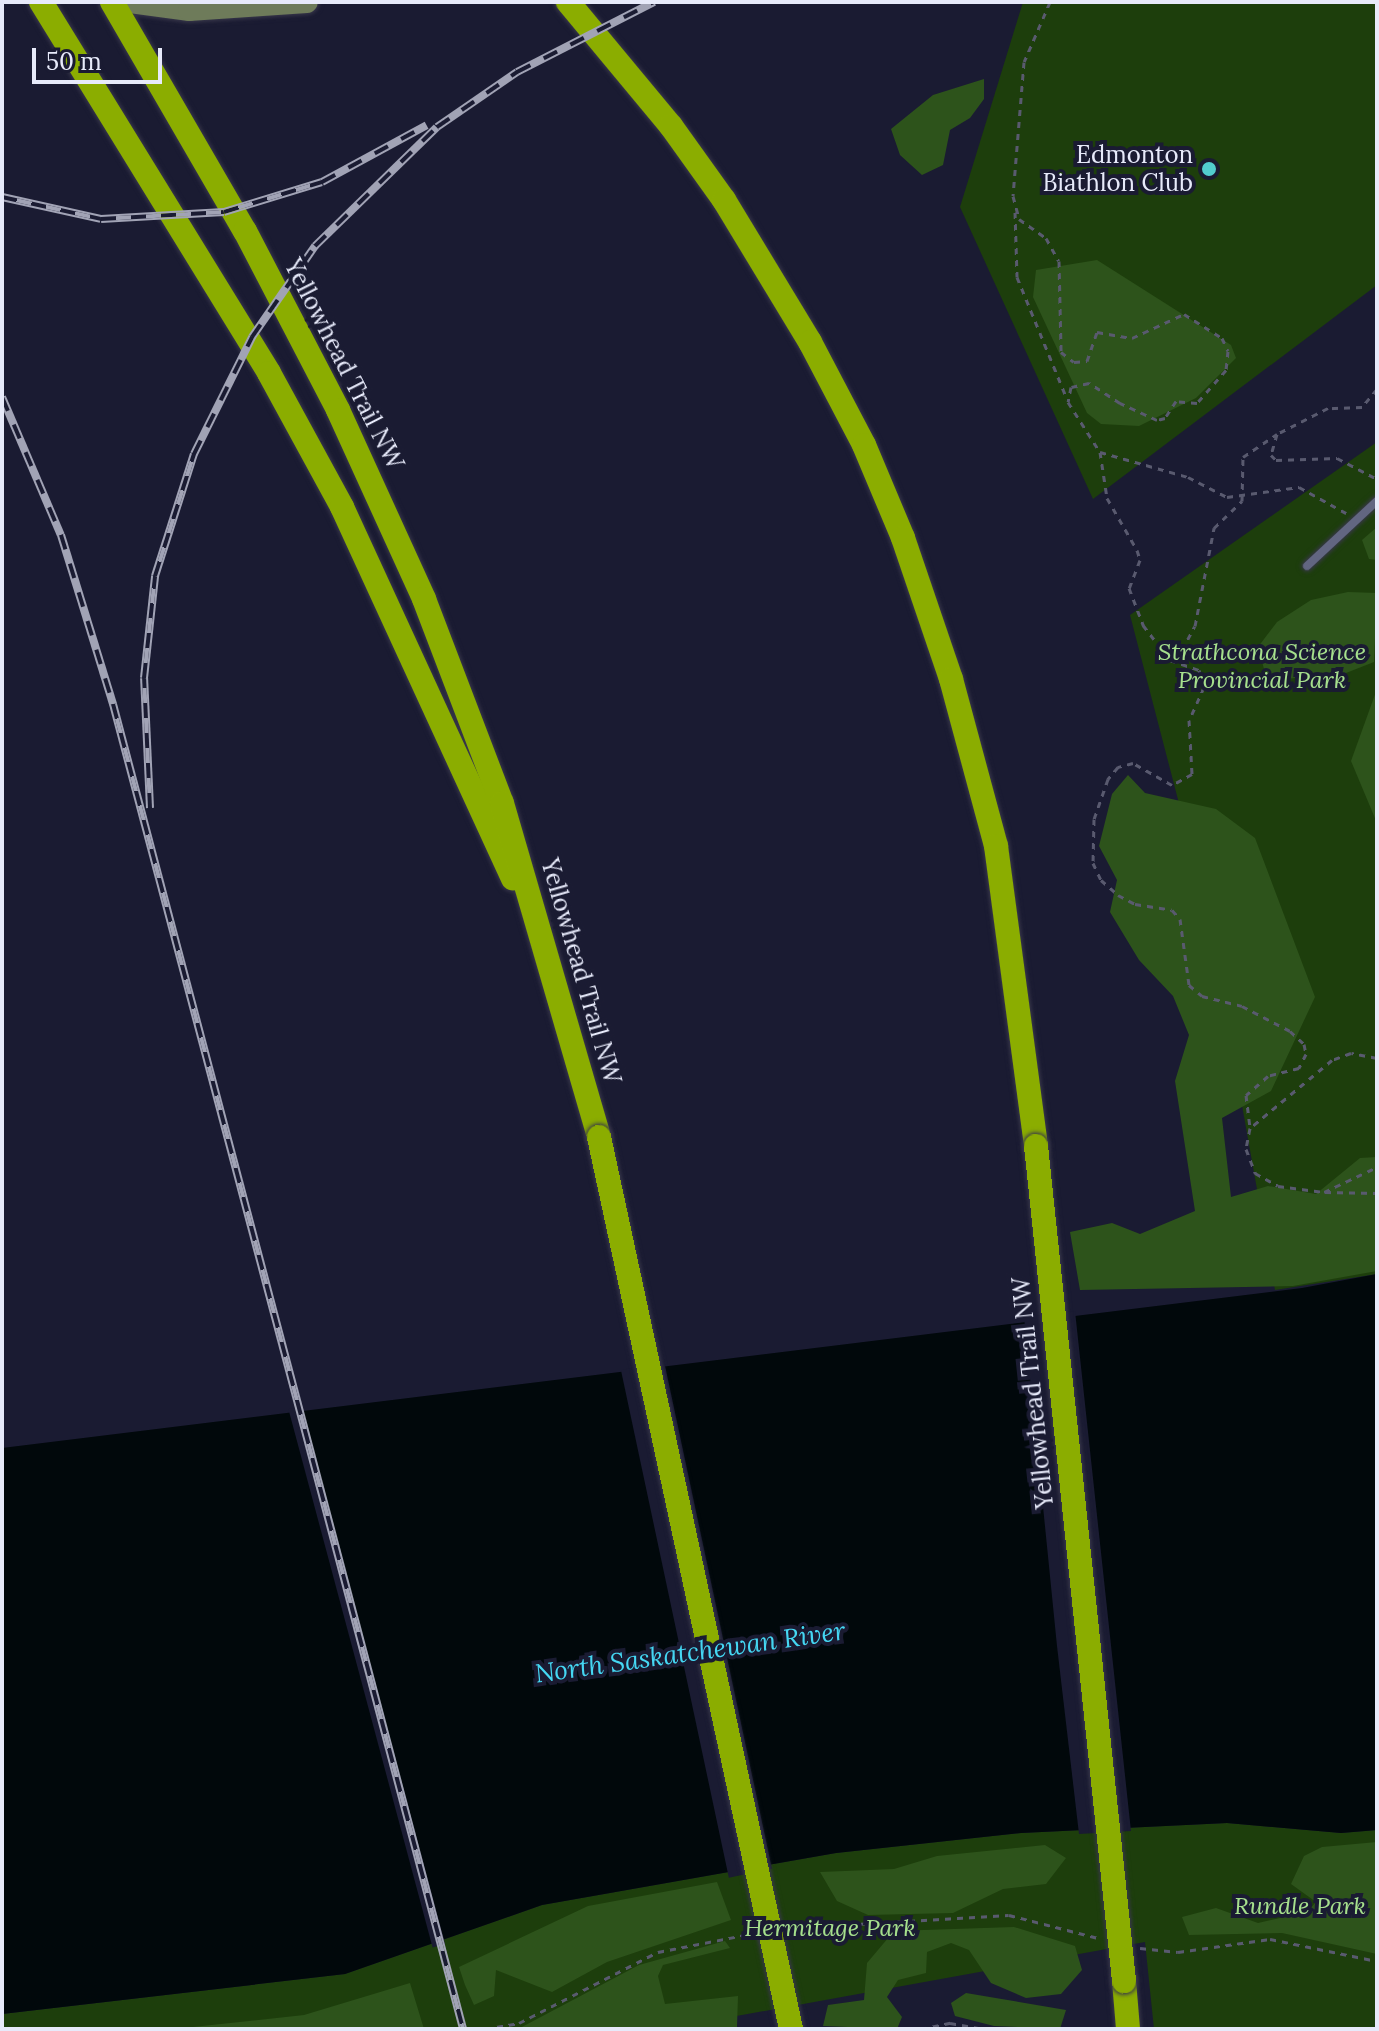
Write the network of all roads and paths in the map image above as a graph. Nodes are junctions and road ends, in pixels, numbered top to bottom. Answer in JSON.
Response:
{"nodes":[{"id":1,"x":41,"y":2,"type":"edge"},
{"id":2,"x":112,"y":2,"type":"edge"},
{"id":3,"x":130,"y":2,"type":"edge"},
{"id":4,"x":307,"y":2,"type":"edge"},
{"id":5,"x":568,"y":2,"type":"edge"},
{"id":6,"x":1050,"y":2,"type":"edge"},
{"id":7,"x":1015,"y":210,"type":"junction"},
{"id":8,"x":1377,"y":389,"type":"edge"},
{"id":9,"x":1068,"y":402,"type":"junction"},
{"id":10,"x":1277,"y":434,"type":"junction"},
{"id":11,"x":1100,"y":452,"type":"junction"},
{"id":12,"x":1377,"y":479,"type":"edge"},
{"id":13,"x":1243,"y":496,"type":"junction"},
{"id":14,"x":1377,"y":501,"type":"edge"},
{"id":15,"x":1360,"y":517,"type":"junction"},
{"id":16,"x":1307,"y":566,"type":"dead end"},
{"id":17,"x":1166,"y":656,"type":"junction"},
{"id":18,"x":552,"y":962,"type":"junction"},
{"id":19,"x":1377,"y":1058,"type":"edge"},
{"id":20,"x":1250,"y":1128,"type":"junction"},
{"id":21,"x":1377,"y":1167,"type":"edge"},
{"id":22,"x":1324,"y":1192,"type":"junction"},
{"id":23,"x":1377,"y":1193,"type":"edge"},
{"id":24,"x":777,"y":1930,"type":"dead end"},
{"id":25,"x":763,"y":1932,"type":"dead end"},
{"id":26,"x":1105,"y":1939,"type":"dead end"},
{"id":27,"x":1132,"y":1946,"type":"dead end"},
{"id":28,"x":1377,"y":1961,"type":"edge"},
{"id":29,"x":485,"y":2029,"type":"edge"},
{"id":30,"x":791,"y":2029,"type":"edge"},
{"id":31,"x":921,"y":2029,"type":"edge"},
{"id":32,"x":985,"y":2029,"type":"edge"},
{"id":33,"x":1128,"y":2029,"type":"edge"}],
"edges":[{"from":1,"to":18,"type":"highway"},
{"from":2,"to":18,"type":"highway","name":"Yellowhead Trail NW"},
{"from":3,"to":4,"type":"main road"},
{"from":5,"to":33,"type":"highway","name":"Yellowhead Trail NW","bridge":true},
{"from":6,"to":7,"type":"path"},
{"from":7,"to":9,"type":"path"},
{"from":7,"to":9,"type":"path"},
{"from":8,"to":10,"type":"path"},
{"from":9,"to":11,"type":"path"},
{"from":10,"to":12,"type":"path"},
{"from":10,"to":13,"type":"path"},
{"from":11,"to":13,"type":"path"},
{"from":11,"to":17,"type":"path"},
{"from":13,"to":15,"type":"path"},
{"from":13,"to":17,"type":"path"},
{"from":14,"to":15,"type":"lane"},
{"from":15,"to":16,"type":"lane"},
{"from":17,"to":20,"type":"path"},
{"from":18,"to":30,"type":"highway","name":"Yellowhead Trail NW","bridge":true},
{"from":19,"to":20,"type":"path"},
{"from":20,"to":22,"type":"path"},
{"from":21,"to":22,"type":"path"},
{"from":22,"to":23,"type":"path"},
{"from":24,"to":26,"type":"path"},
{"from":25,"to":29,"type":"path"},
{"from":27,"to":28,"type":"path"},
{"from":31,"to":32,"type":"path"}]}
